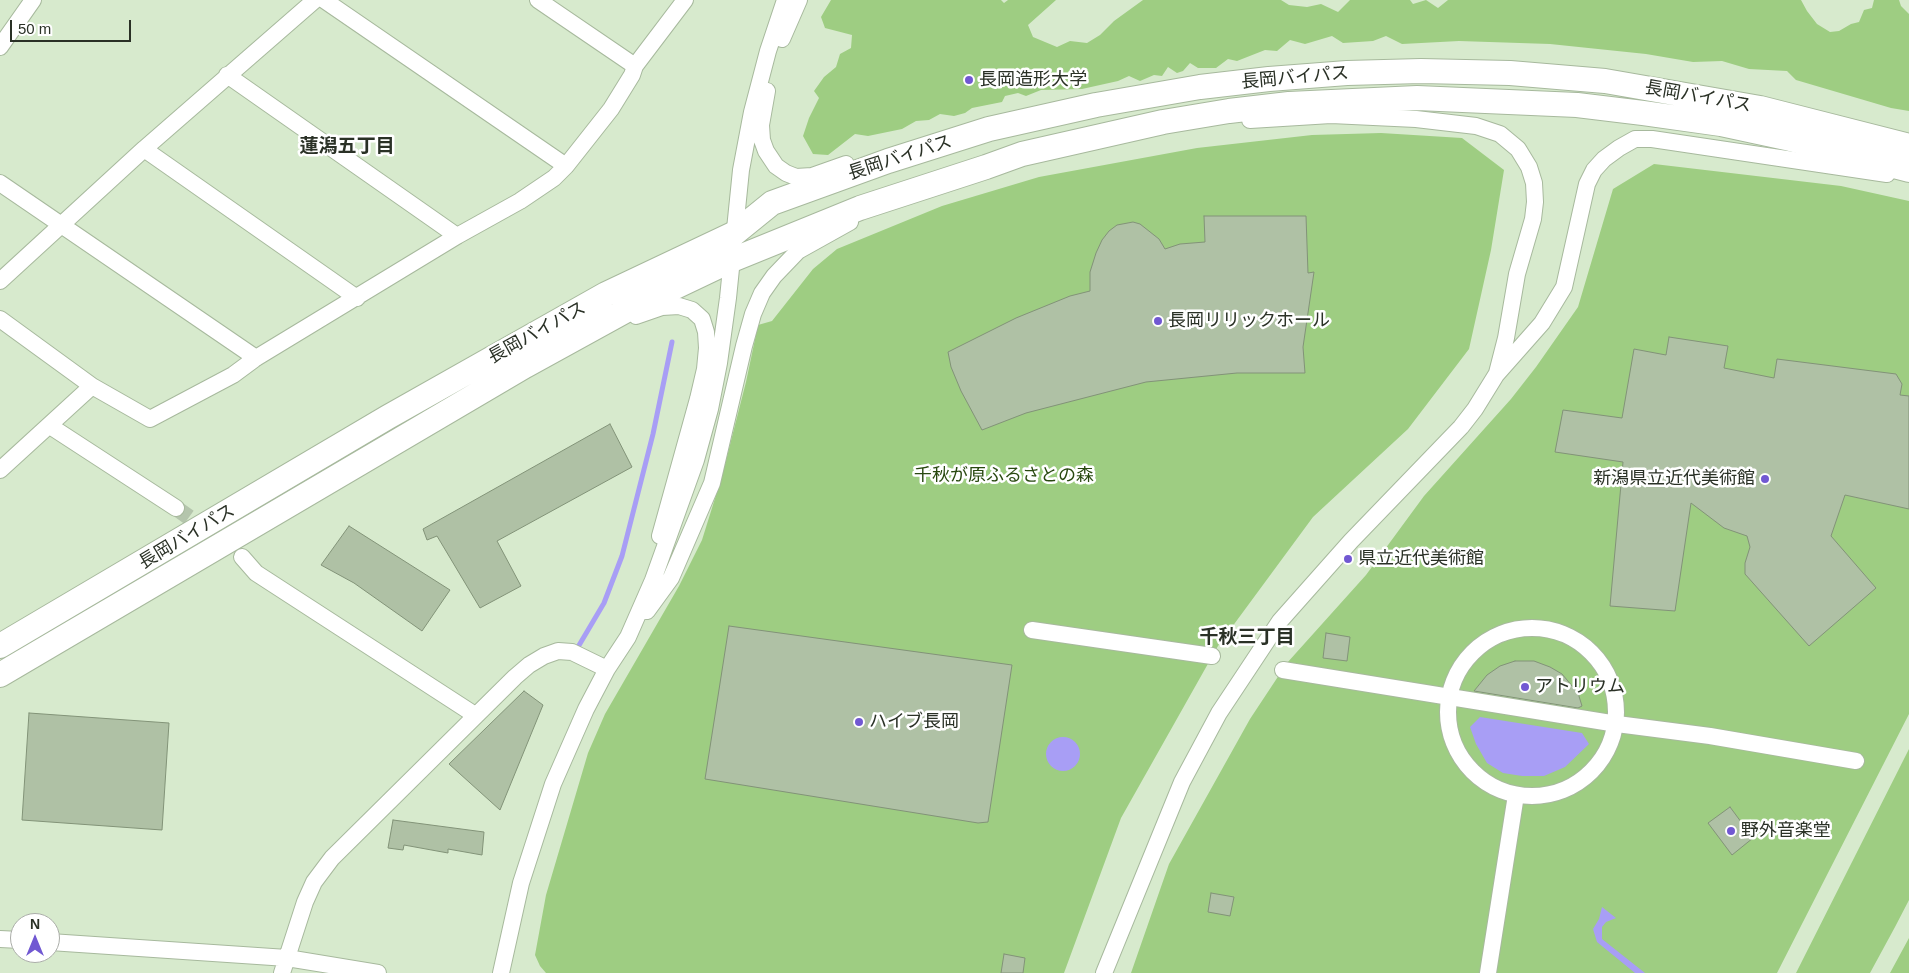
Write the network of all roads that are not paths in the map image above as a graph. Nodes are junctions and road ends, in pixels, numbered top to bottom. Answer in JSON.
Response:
{"nodes":[{"id":1,"x":33,"y":0,"type":"edge"},
{"id":2,"x":315,"y":0,"type":"edge"},
{"id":3,"x":324,"y":0,"type":"edge"},
{"id":4,"x":538,"y":0,"type":"edge"},
{"id":5,"x":685,"y":0,"type":"edge"},
{"id":6,"x":786,"y":1,"type":"edge"},
{"id":7,"x":0,"y":47,"type":"edge"},
{"id":8,"x":635,"y":66,"type":"junction"},
{"id":9,"x":227,"y":75,"type":"junction"},
{"id":10,"x":1163,"y":122,"type":"junction"},
{"id":11,"x":989,"y":129,"type":"junction"},
{"id":12,"x":1909,"y":146,"type":"edge"},
{"id":13,"x":144,"y":149,"type":"junction"},
{"id":14,"x":566,"y":166,"type":"junction"},
{"id":15,"x":1909,"y":170,"type":"edge"},
{"id":16,"x":1909,"y":177,"type":"edge"},
{"id":17,"x":0,"y":183,"type":"edge"},
{"id":18,"x":910,"y":191,"type":"junction"},
{"id":19,"x":63,"y":224,"type":"junction"},
{"id":20,"x":735,"y":232,"type":"junction"},
{"id":21,"x":457,"y":236,"type":"junction"},
{"id":22,"x":732,"y":260,"type":"junction"},
{"id":23,"x":0,"y":281,"type":"edge"},
{"id":24,"x":357,"y":298,"type":"junction"},
{"id":25,"x":0,"y":319,"type":"edge"},
{"id":26,"x":564,"y":344,"type":"junction"},
{"id":27,"x":256,"y":358,"type":"junction"},
{"id":28,"x":1496,"y":375,"type":"junction"},
{"id":29,"x":92,"y":386,"type":"junction"},
{"id":30,"x":50,"y":426,"type":"junction"},
{"id":31,"x":0,"y":470,"type":"edge"},
{"id":32,"x":176,"y":508,"type":"tunnel mouth"},
{"id":33,"x":242,"y":557,"type":"dead end"},
{"id":34,"x":653,"y":580,"type":"junction"},
{"id":35,"x":1032,"y":630,"type":"dead end"},
{"id":36,"x":628,"y":637,"type":"junction"},
{"id":37,"x":0,"y":646,"type":"edge"},
{"id":38,"x":1212,"y":656,"type":"dead end"},
{"id":39,"x":607,"y":670,"type":"junction"},
{"id":40,"x":1283,"y":670,"type":"dead end"},
{"id":41,"x":0,"y":676,"type":"edge"},
{"id":42,"x":1448,"y":697,"type":"junction"},
{"id":43,"x":476,"y":715,"type":"junction"},
{"id":44,"x":1616,"y":724,"type":"junction"},
{"id":45,"x":1856,"y":761,"type":"dead end"},
{"id":46,"x":1516,"y":795,"type":"junction"},
{"id":47,"x":60,"y":943,"type":"edge"},
{"id":48,"x":284,"y":966,"type":"edge"},
{"id":49,"x":378,"y":973,"type":"edge"},
{"id":50,"x":501,"y":973,"type":"edge"},
{"id":51,"x":1104,"y":973,"type":"edge"},
{"id":52,"x":1488,"y":973,"type":"edge"}],
"edges":[{"from":1,"to":7,"type":"street"},
{"from":2,"to":9,"type":"street"},
{"from":3,"to":14,"type":"street"},
{"from":4,"to":8,"type":"street"},
{"from":5,"to":8,"type":"street"},
{"from":6,"to":11,"type":"street"},
{"from":6,"to":20,"type":"street"},
{"from":8,"to":14,"type":"street"},
{"from":9,"to":13,"type":"street"},
{"from":9,"to":21,"type":"street"},
{"from":10,"to":15,"type":"highway","name":"長岡バイパス"},
{"from":10,"to":18,"type":"highway","name":"長岡バイパス"},
{"from":10,"to":28,"type":"street"},
{"from":11,"to":12,"type":"highway","name":"長岡バイパス"},
{"from":11,"to":20,"type":"highway","name":"長岡バイパス"},
{"from":13,"to":19,"type":"street"},
{"from":13,"to":24,"type":"street"},
{"from":14,"to":21,"type":"street"},
{"from":16,"to":28,"type":"street"},
{"from":17,"to":19,"type":"street"},
{"from":18,"to":22,"type":"highway","name":"長岡バイパス"},
{"from":18,"to":36,"type":"street"},
{"from":19,"to":23,"type":"street"},
{"from":19,"to":27,"type":"street"},
{"from":20,"to":22,"type":"street"},
{"from":20,"to":37,"type":"highway","name":"長岡バイパス"},
{"from":21,"to":24,"type":"street"},
{"from":22,"to":26,"type":"highway","name":"長岡バイパス"},
{"from":22,"to":34,"type":"street"},
{"from":24,"to":27,"type":"street"},
{"from":25,"to":29,"type":"street"},
{"from":26,"to":34,"type":"street"},
{"from":26,"to":41,"type":"highway","name":"長岡バイパス"},
{"from":27,"to":29,"type":"street"},
{"from":28,"to":51,"type":"street"},
{"from":29,"to":30,"type":"street"},
{"from":30,"to":31,"type":"street"},
{"from":30,"to":32,"type":"street"},
{"from":33,"to":43,"type":"street"},
{"from":34,"to":36,"type":"street"},
{"from":35,"to":38,"type":"street"},
{"from":36,"to":39,"type":"street"},
{"from":39,"to":43,"type":"street"},
{"from":39,"to":50,"type":"street"},
{"from":40,"to":42,"type":"street"},
{"from":42,"to":44,"type":"street"},
{"from":42,"to":44,"type":"street"},
{"from":42,"to":46,"type":"street"},
{"from":43,"to":48,"type":"street"},
{"from":44,"to":45,"type":"street"},
{"from":44,"to":46,"type":"street"},
{"from":46,"to":52,"type":"street"},
{"from":47,"to":48,"type":"street"},
{"from":48,"to":49,"type":"street"}]}
